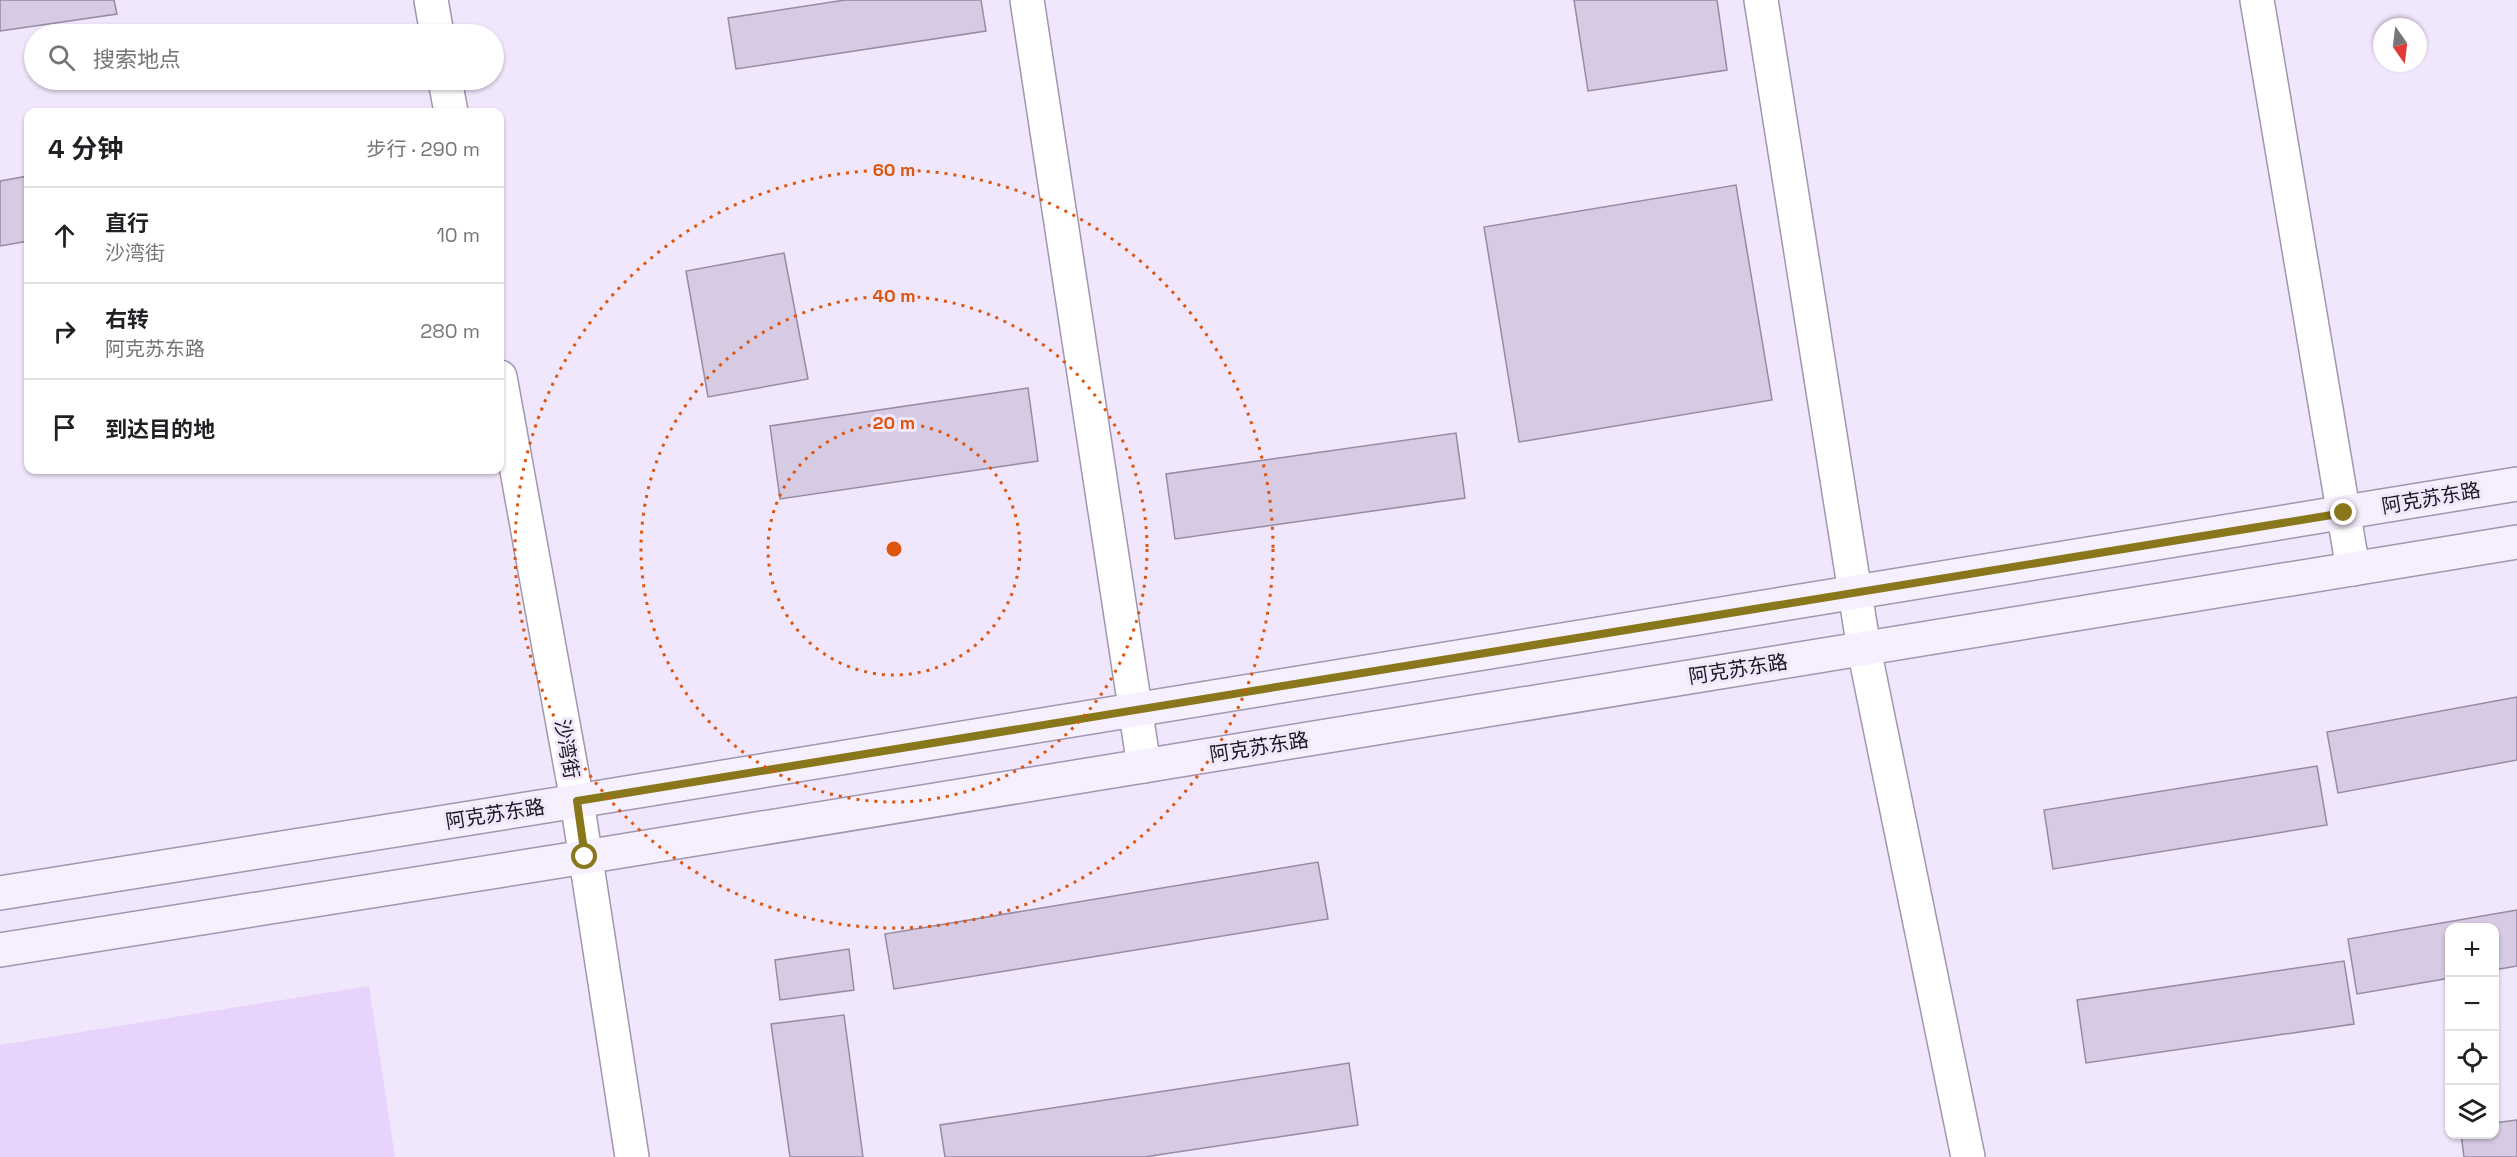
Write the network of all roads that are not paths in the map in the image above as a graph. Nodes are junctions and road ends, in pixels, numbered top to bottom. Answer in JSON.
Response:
{"nodes":[{"id":1,"x":431,"y":0,"type":"edge"},
{"id":2,"x":1027,"y":0,"type":"edge"},
{"id":3,"x":1761,"y":0,"type":"edge"},
{"id":4,"x":2258,"y":0,"type":"edge"},
{"id":5,"x":435,"y":24,"type":"edge"},
{"id":6,"x":447,"y":90,"type":"edge"},
{"id":7,"x":450,"y":108,"type":"edge"},
{"id":8,"x":504,"y":400,"type":"edge"},
{"id":9,"x":2517,"y":484,"type":"edge"},
{"id":10,"x":2344,"y":513,"type":"junction"},
{"id":11,"x":2517,"y":542,"type":"edge"},
{"id":12,"x":2353,"y":569,"type":"junction"},
{"id":13,"x":1855,"y":592,"type":"junction"},
{"id":14,"x":1864,"y":649,"type":"junction"},
{"id":15,"x":1136,"y":710,"type":"junction"},
{"id":16,"x":1144,"y":766,"type":"junction"},
{"id":17,"x":577,"y":801,"type":"junction"},
{"id":18,"x":585,"y":857,"type":"junction"},
{"id":19,"x":0,"y":893,"type":"edge"},
{"id":20,"x":0,"y":950,"type":"edge"},
{"id":21,"x":632,"y":1157,"type":"edge"},
{"id":22,"x":1968,"y":1157,"type":"edge"}],
"edges":[{"from":1,"to":5,"type":"street"},
{"from":2,"to":15,"type":"street"},
{"from":3,"to":13,"type":"street"},
{"from":4,"to":10,"type":"street"},
{"from":6,"to":7,"type":"street"},
{"from":8,"to":17,"type":"street","name":"沙湾街"},
{"from":9,"to":10,"type":"main road","name":"阿克苏东路"},
{"from":10,"to":12,"type":"street"},
{"from":10,"to":13,"type":"main road","name":"阿克苏东路"},
{"from":11,"to":12,"type":"main road","name":"阿克苏东路"},
{"from":12,"to":14,"type":"main road","name":"阿克苏东路"},
{"from":13,"to":14,"type":"street"},
{"from":13,"to":15,"type":"main road","name":"阿克苏东路"},
{"from":14,"to":16,"type":"main road","name":"阿克苏东路"},
{"from":14,"to":22,"type":"street"},
{"from":15,"to":16,"type":"street"},
{"from":15,"to":17,"type":"main road","name":"阿克苏东路"},
{"from":16,"to":18,"type":"main road","name":"阿克苏东路"},
{"from":17,"to":18,"type":"street","name":"沙湾街"},
{"from":17,"to":19,"type":"main road","name":"阿克苏东路"},
{"from":18,"to":20,"type":"main road","name":"阿克苏东路"},
{"from":18,"to":21,"type":"street","name":"沙湾街"}]}
